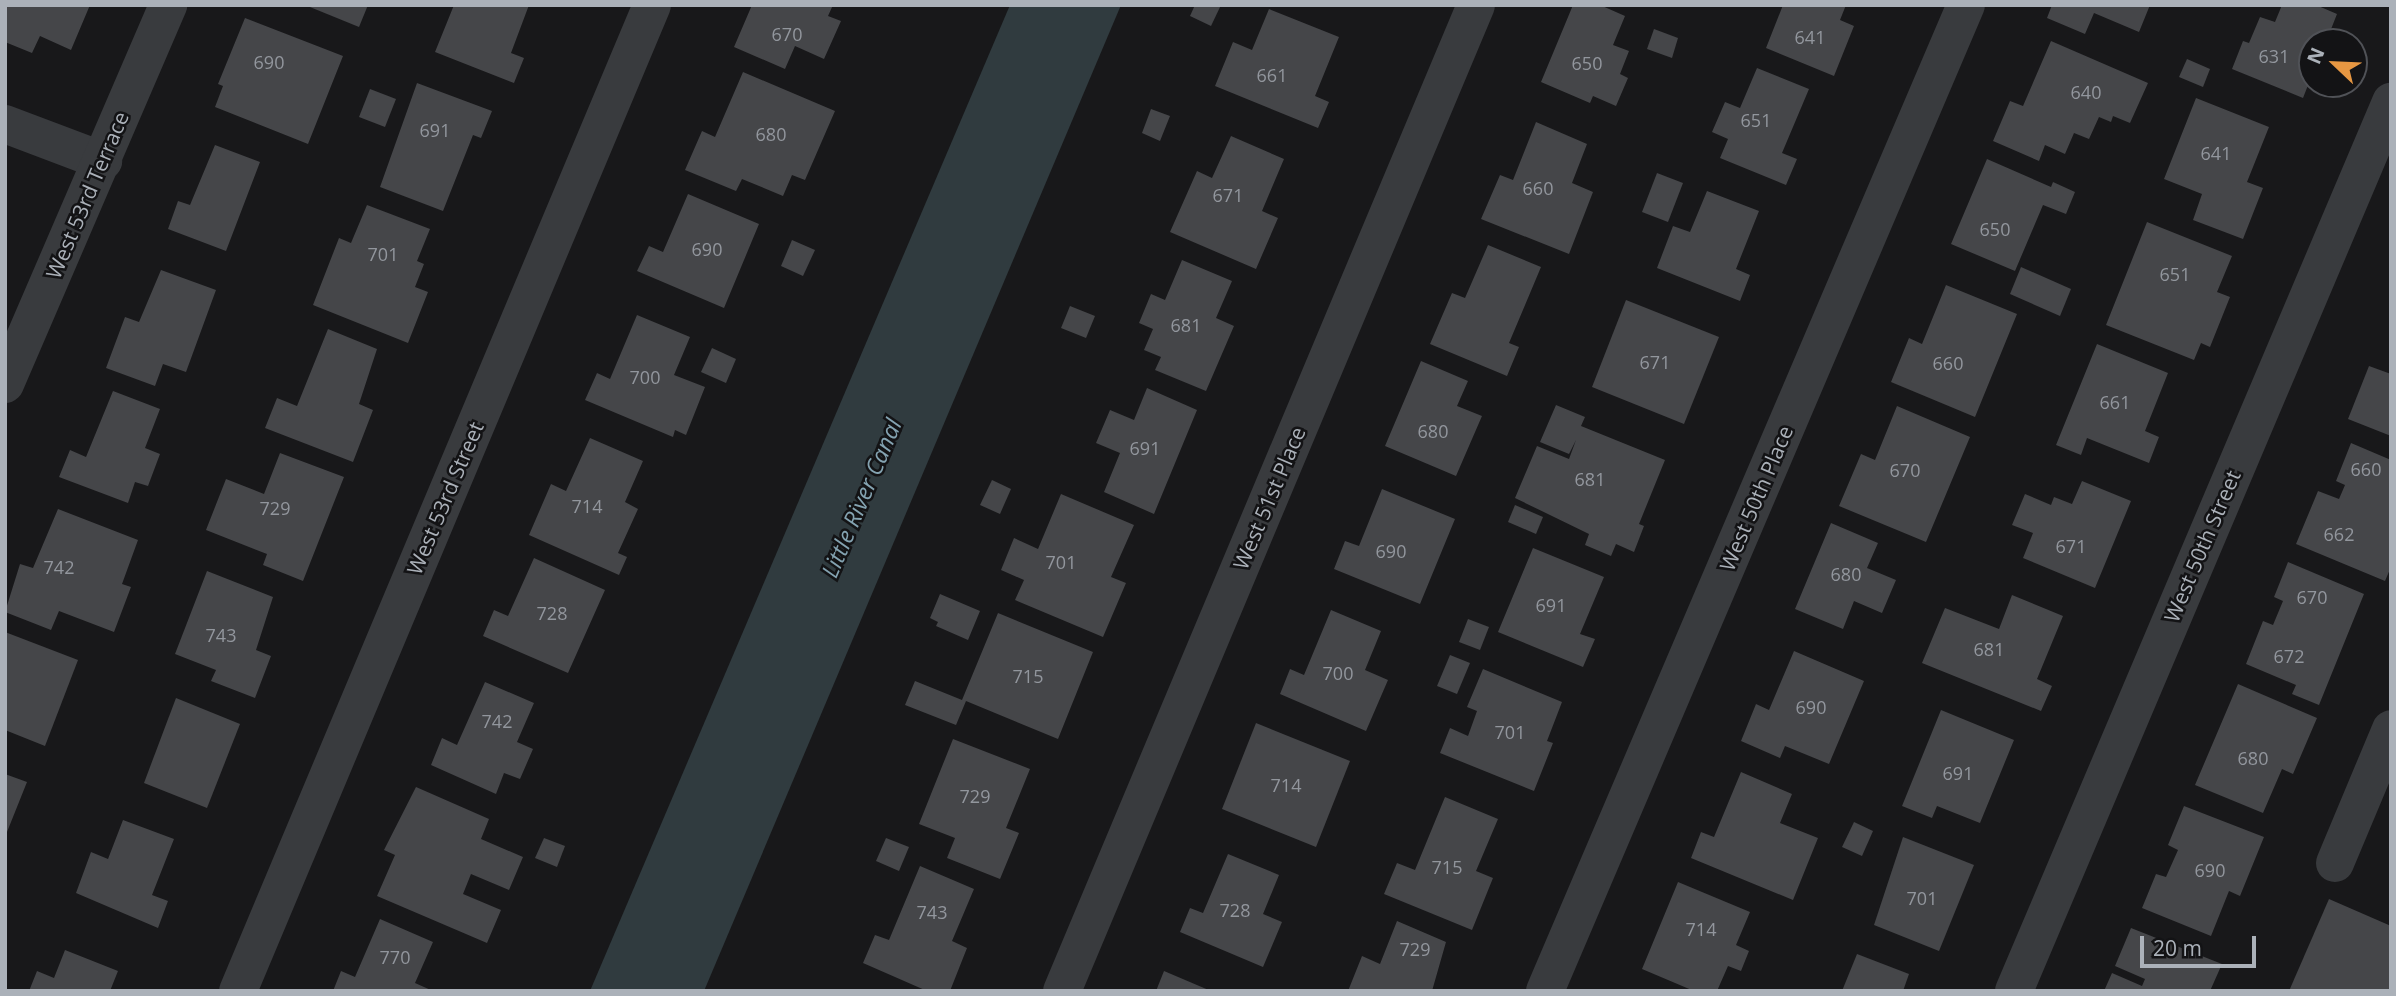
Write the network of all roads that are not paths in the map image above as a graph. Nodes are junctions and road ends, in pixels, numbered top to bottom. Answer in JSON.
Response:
{"nodes":[{"id":1,"x":168,"y":5,"type":"edge"},
{"id":2,"x":652,"y":5,"type":"edge"},
{"id":3,"x":1476,"y":5,"type":"edge"},
{"id":4,"x":1966,"y":5,"type":"edge"},
{"id":5,"x":2391,"y":102,"type":"edge"},
{"id":6,"x":5,"y":124,"type":"edge"},
{"id":7,"x":103,"y":161,"type":"junction"},
{"id":8,"x":5,"y":384,"type":"edge"},
{"id":9,"x":2391,"y":729,"type":"edge"},
{"id":10,"x":2335,"y":863,"type":"dead end"},
{"id":11,"x":238,"y":991,"type":"edge"},
{"id":12,"x":1062,"y":991,"type":"edge"},
{"id":13,"x":1545,"y":991,"type":"edge"},
{"id":14,"x":2014,"y":991,"type":"edge"}],
"edges":[{"from":1,"to":7,"type":"street","name":"West 53rd Terrace"},
{"from":2,"to":11,"type":"street","name":"West 53rd Street"},
{"from":3,"to":12,"type":"street","name":"West 51st Place"},
{"from":4,"to":13,"type":"street","name":"West 50th Place"},
{"from":5,"to":14,"type":"street","name":"West 50th Street"},
{"from":6,"to":7,"type":"street"},
{"from":7,"to":8,"type":"street","name":"West 53rd Terrace"},
{"from":9,"to":10,"type":"street"}]}
